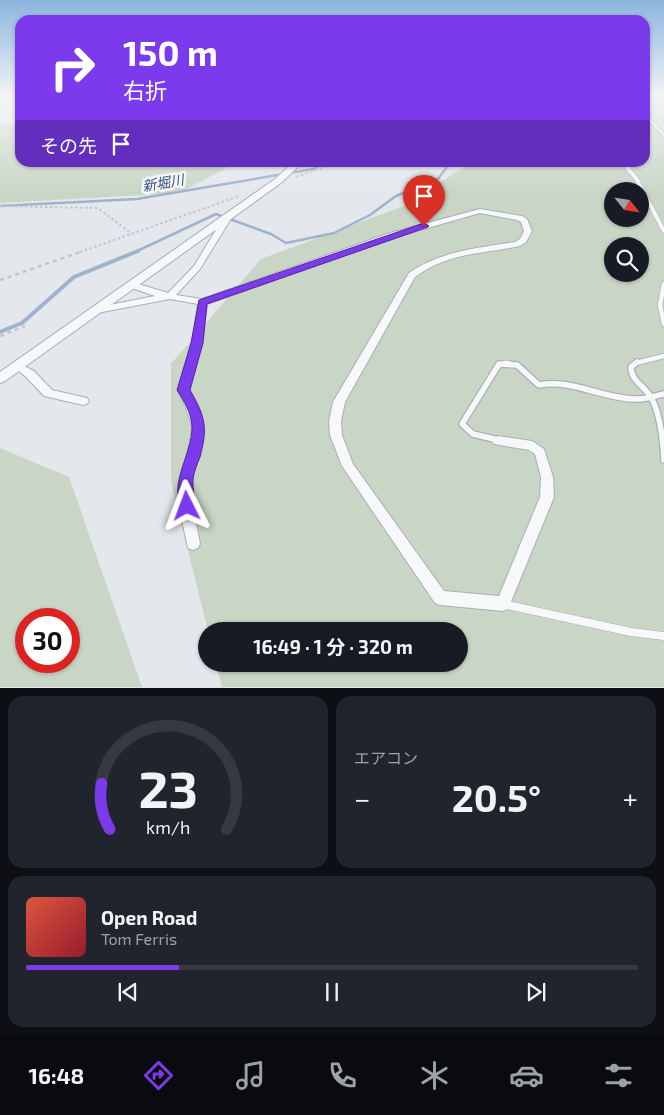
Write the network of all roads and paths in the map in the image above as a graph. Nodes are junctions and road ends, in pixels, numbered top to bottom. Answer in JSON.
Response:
{"nodes":[{"id":1,"x":293,"y":167,"type":"edge"},
{"id":2,"x":323,"y":167,"type":"edge"},
{"id":3,"x":628,"y":167,"type":"edge"},
{"id":4,"x":278,"y":181,"type":"junction"},
{"id":5,"x":247,"y":193,"type":"dead end"},
{"id":6,"x":0,"y":206,"type":"edge"},
{"id":7,"x":228,"y":217,"type":"junction"},
{"id":8,"x":664,"y":231,"type":"edge"},
{"id":9,"x":132,"y":234,"type":"junction"},
{"id":10,"x":0,"y":280,"type":"edge"},
{"id":11,"x":664,"y":284,"type":"edge"},
{"id":12,"x":132,"y":285,"type":"junction"},
{"id":13,"x":170,"y":296,"type":"junction"},
{"id":14,"x":202,"y":302,"type":"junction"},
{"id":15,"x":97,"y":310,"type":"junction"},
{"id":16,"x":664,"y":324,"type":"edge"},
{"id":17,"x":25,"y":326,"type":"dead end"},
{"id":18,"x":0,"y":336,"type":"edge"},
{"id":19,"x":664,"y":356,"type":"edge"},
{"id":20,"x":18,"y":366,"type":"junction"},
{"id":21,"x":0,"y":378,"type":"edge"},
{"id":22,"x":664,"y":394,"type":"edge"},
{"id":23,"x":651,"y":396,"type":"junction"},
{"id":24,"x":84,"y":402,"type":"dead end"},
{"id":25,"x":498,"y":441,"type":"joint"},
{"id":26,"x":664,"y":450,"type":"edge"},
{"id":27,"x":664,"y":460,"type":"edge"},
{"id":28,"x":193,"y":544,"type":"dead end"},
{"id":29,"x":503,"y":604,"type":"junction"},
{"id":30,"x":664,"y":636,"type":"edge"}],
"edges":[{"from":1,"to":4,"type":"street"},
{"from":2,"to":4,"type":"path"},
{"from":3,"to":8,"type":"lane"},
{"from":4,"to":7,"type":"street"},
{"from":5,"to":9,"type":"path"},
{"from":6,"to":9,"type":"path"},
{"from":7,"to":12,"type":"street"},
{"from":7,"to":13,"type":"street"},
{"from":9,"to":10,"type":"path"},
{"from":11,"to":16,"type":"lane"},
{"from":12,"to":13,"type":"street"},
{"from":12,"to":15,"type":"street"},
{"from":13,"to":14,"type":"street"},
{"from":13,"to":15,"type":"street"},
{"from":14,"to":28,"type":"street"},
{"from":14,"to":29,"type":"street"},
{"from":15,"to":20,"type":"street"},
{"from":17,"to":18,"type":"path"},
{"from":19,"to":23,"type":"lane"},
{"from":20,"to":21,"type":"street"},
{"from":20,"to":24,"type":"street"},
{"from":22,"to":23,"type":"lane"},
{"from":23,"to":25,"type":"lane"},
{"from":23,"to":26,"type":"lane"},
{"from":25,"to":29,"type":"street"},
{"from":26,"to":27,"type":"lane"},
{"from":29,"to":30,"type":"lane"}]}
